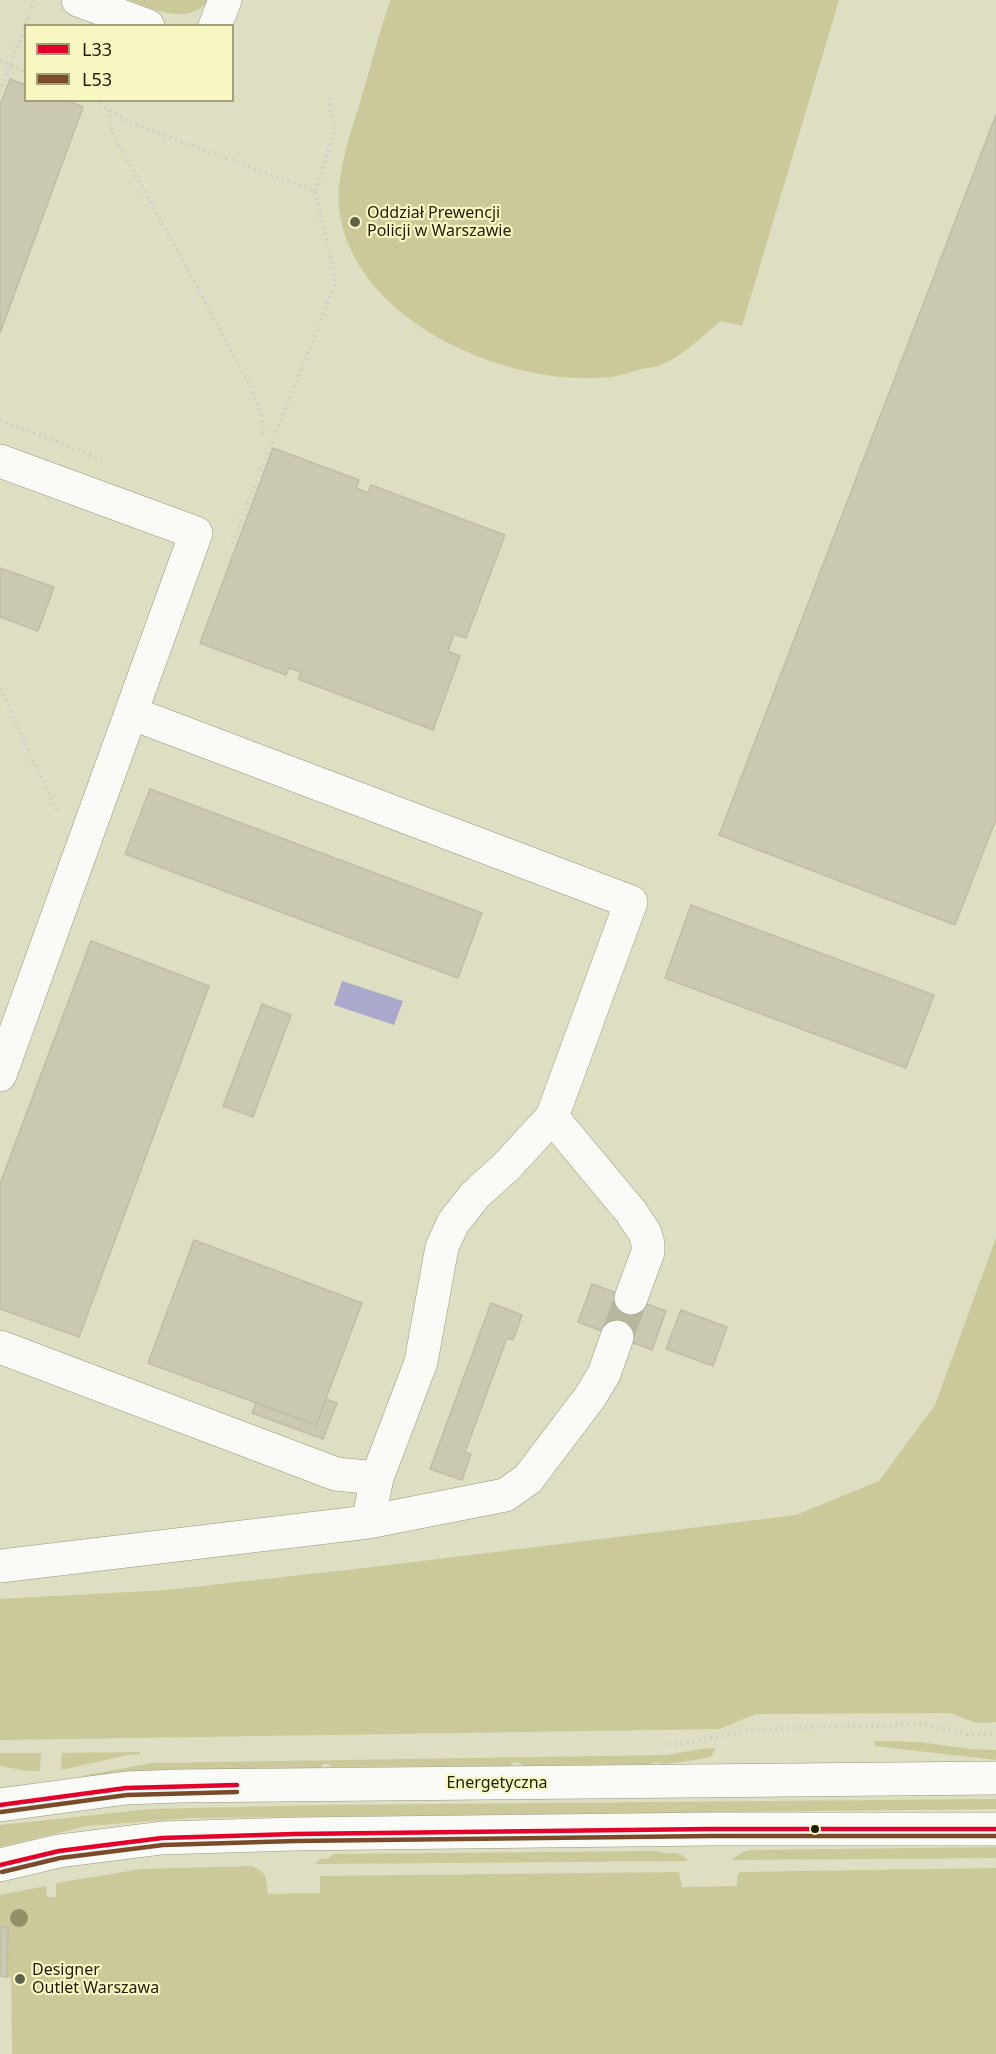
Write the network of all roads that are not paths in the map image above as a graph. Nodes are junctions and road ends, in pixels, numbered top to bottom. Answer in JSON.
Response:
{"nodes":[{"id":1,"x":78,"y":0,"type":"edge"},
{"id":2,"x":225,"y":0,"type":"edge"},
{"id":3,"x":143,"y":24,"type":"edge"},
{"id":4,"x":216,"y":24,"type":"edge"},
{"id":5,"x":0,"y":460,"type":"edge"},
{"id":6,"x":131,"y":713,"type":"junction"},
{"id":7,"x":0,"y":1075,"type":"edge"},
{"id":8,"x":552,"y":1117,"type":"junction"},
{"id":9,"x":631,"y":1298,"type":"tunnel mouth"},
{"id":10,"x":617,"y":1336,"type":"tunnel mouth"},
{"id":11,"x":0,"y":1347,"type":"edge"},
{"id":12,"x":377,"y":1478,"type":"junction"},
{"id":13,"x":368,"y":1522,"type":"junction"},
{"id":14,"x":0,"y":1566,"type":"edge"},
{"id":15,"x":996,"y":1778,"type":"edge"},
{"id":16,"x":0,"y":1805,"type":"edge"},
{"id":17,"x":996,"y":1829,"type":"edge"},
{"id":18,"x":0,"y":1865,"type":"edge"}],
"edges":[{"from":1,"to":3,"type":"street"},
{"from":2,"to":4,"type":"street"},
{"from":5,"to":6,"type":"street"},
{"from":6,"to":7,"type":"street"},
{"from":6,"to":8,"type":"street"},
{"from":8,"to":9,"type":"street"},
{"from":8,"to":12,"type":"street"},
{"from":10,"to":13,"type":"street"},
{"from":11,"to":12,"type":"street"},
{"from":12,"to":13,"type":"street"},
{"from":13,"to":14,"type":"street"},
{"from":15,"to":16,"type":"street","name":"Energetyczna"},
{"from":17,"to":18,"type":"street"}]}
